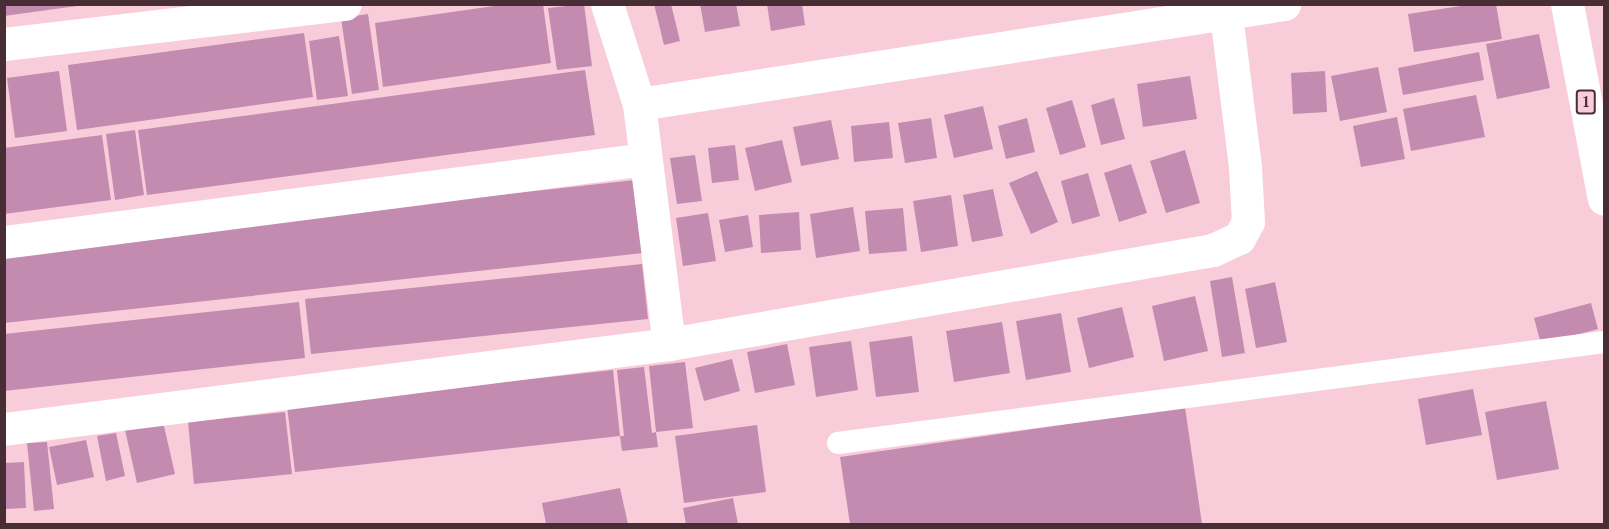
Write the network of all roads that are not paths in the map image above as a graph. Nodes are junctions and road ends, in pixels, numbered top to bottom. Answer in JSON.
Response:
{"nodes":[{"id":1,"x":345,"y":4,"type":"edge"},
{"id":2,"x":608,"y":4,"type":"edge"},
{"id":3,"x":1284,"y":4,"type":"edge"},
{"id":4,"x":1567,"y":4,"type":"edge"},
{"id":5,"x":1226,"y":15,"type":"junction"},
{"id":6,"x":4,"y":45,"type":"edge"},
{"id":7,"x":639,"y":104,"type":"junction"},
{"id":8,"x":645,"y":159,"type":"junction"},
{"id":9,"x":1605,"y":199,"type":"edge"},
{"id":10,"x":4,"y":242,"type":"edge"},
{"id":11,"x":1605,"y":342,"type":"edge"},
{"id":12,"x":669,"y":344,"type":"junction"},
{"id":13,"x":4,"y":429,"type":"edge"},
{"id":14,"x":838,"y":443,"type":"dead end"}],
"edges":[{"from":1,"to":6,"type":"main road"},
{"from":2,"to":7,"type":"main road"},
{"from":3,"to":5,"type":"main road"},
{"from":4,"to":9,"type":"main road","number":"1"},
{"from":5,"to":7,"type":"main road"},
{"from":5,"to":12,"type":"main road"},
{"from":7,"to":8,"type":"main road"},
{"from":8,"to":10,"type":"main road"},
{"from":8,"to":12,"type":"main road"},
{"from":11,"to":14,"type":"lane"},
{"from":12,"to":13,"type":"main road"}]}
